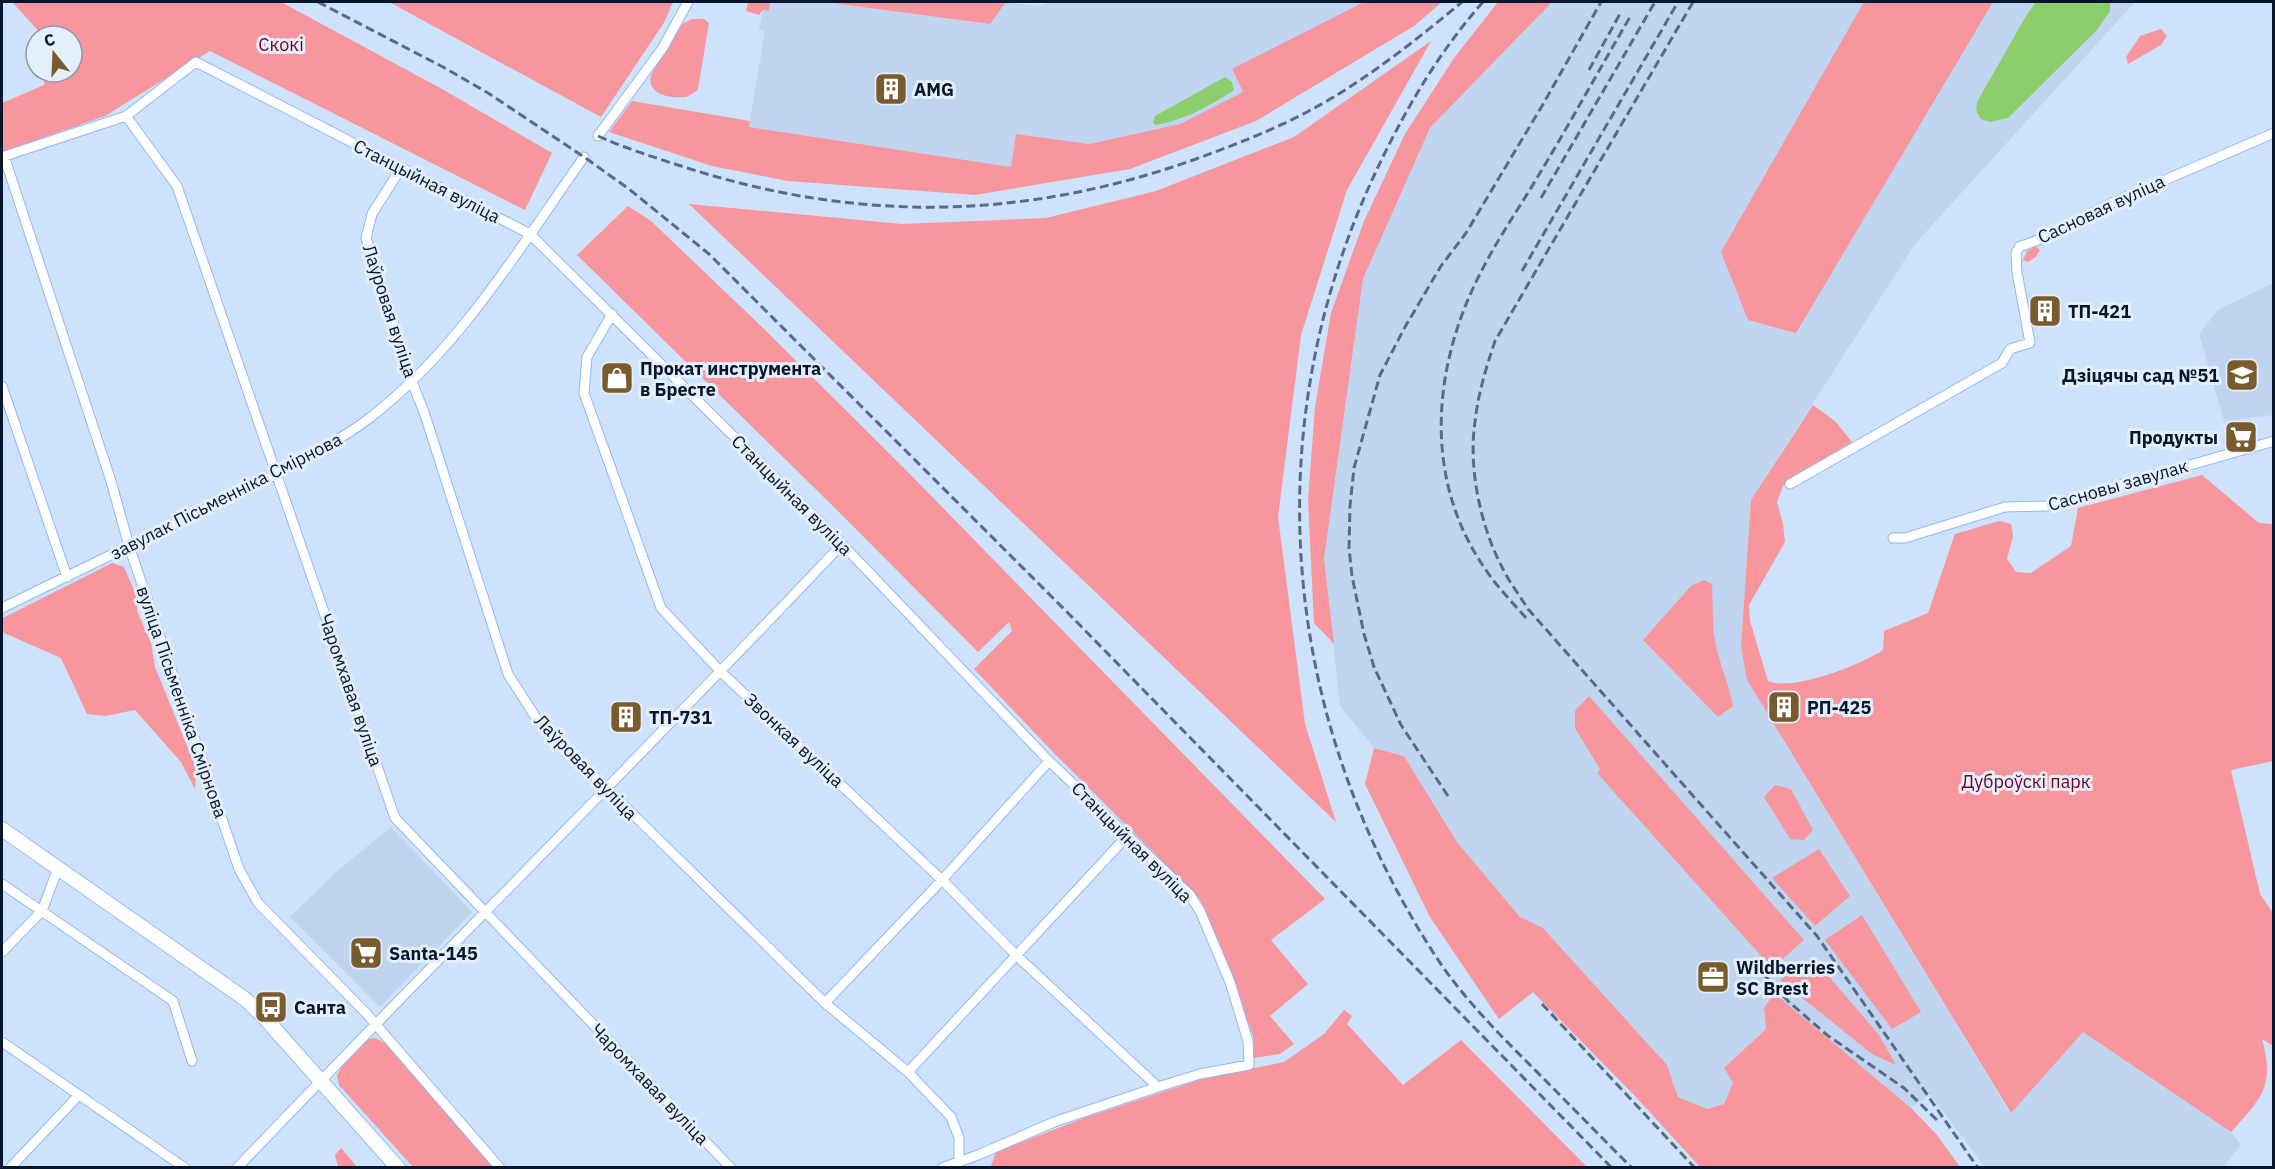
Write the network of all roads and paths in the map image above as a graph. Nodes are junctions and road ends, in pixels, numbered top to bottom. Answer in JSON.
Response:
{"nodes":[{"id":1,"x":688,"y":2,"type":"edge"},
{"id":2,"x":126,"y":116,"type":"junction"},
{"id":3,"x":2274,"y":133,"type":"edge"},
{"id":4,"x":598,"y":136,"type":"dead end"},
{"id":5,"x":3,"y":157,"type":"edge"},
{"id":6,"x":584,"y":157,"type":"dead end"},
{"id":7,"x":401,"y":168,"type":"junction"},
{"id":8,"x":530,"y":234,"type":"junction"},
{"id":9,"x":612,"y":314,"type":"junction"},
{"id":10,"x":412,"y":382,"type":"junction"},
{"id":11,"x":2,"y":386,"type":"edge"},
{"id":12,"x":2274,"y":441,"type":"edge"},
{"id":13,"x":277,"y":474,"type":"junction"},
{"id":14,"x":1790,"y":484,"type":"dead end"},
{"id":15,"x":1893,"y":538,"type":"dead end"},
{"id":16,"x":842,"y":544,"type":"junction"},
{"id":17,"x":129,"y":546,"type":"junction"},
{"id":18,"x":67,"y":578,"type":"junction"},
{"id":19,"x":2,"y":608,"type":"edge"},
{"id":20,"x":722,"y":672,"type":"junction"},
{"id":21,"x":1049,"y":760,"type":"junction"},
{"id":22,"x":606,"y":789,"type":"junction"},
{"id":23,"x":2,"y":829,"type":"edge"},
{"id":24,"x":1128,"y":835,"type":"junction"},
{"id":25,"x":58,"y":868,"type":"junction"},
{"id":26,"x":942,"y":880,"type":"junction"},
{"id":27,"x":2,"y":884,"type":"edge"},
{"id":28,"x":42,"y":911,"type":"junction"},
{"id":29,"x":485,"y":911,"type":"junction"},
{"id":30,"x":2,"y":952,"type":"edge"},
{"id":31,"x":1017,"y":956,"type":"junction"},
{"id":32,"x":825,"y":1003,"type":"junction"},
{"id":33,"x":375,"y":1024,"type":"junction"},
{"id":34,"x":2,"y":1042,"type":"edge"},
{"id":35,"x":192,"y":1060,"type":"dead end"},
{"id":36,"x":908,"y":1072,"type":"junction"},
{"id":37,"x":320,"y":1080,"type":"junction"},
{"id":38,"x":1158,"y":1087,"type":"junction"},
{"id":39,"x":79,"y":1095,"type":"junction"},
{"id":40,"x":959,"y":1161,"type":"junction"},
{"id":41,"x":10,"y":1167,"type":"edge"},
{"id":42,"x":185,"y":1167,"type":"edge"},
{"id":43,"x":237,"y":1167,"type":"edge"},
{"id":44,"x":398,"y":1167,"type":"edge"},
{"id":45,"x":500,"y":1167,"type":"edge"},
{"id":46,"x":731,"y":1167,"type":"edge"},
{"id":47,"x":942,"y":1167,"type":"edge"}],
"edges":[{"from":1,"to":4,"type":"street"},
{"from":2,"to":5,"type":"street"},
{"from":2,"to":7,"type":"street","name":"Станцыйная вуліца"},
{"from":2,"to":13,"type":"street","name":"Чаромхавая вуліца"},
{"from":3,"to":14,"type":"street","name":"Сасновая вуліца"},
{"from":5,"to":17,"type":"street","name":"вуліца Пісьменніка Смірнова"},
{"from":6,"to":8,"type":"street","name":"завулак Пісьменніка Смірнова"},
{"from":7,"to":8,"type":"street","name":"Станцыйная вуліца"},
{"from":7,"to":10,"type":"street","name":"Лаўровая вуліца"},
{"from":8,"to":9,"type":"street","name":"Станцыйная вуліца"},
{"from":8,"to":10,"type":"street","name":"завулак Пісьменніка Смірнова"},
{"from":9,"to":16,"type":"street","name":"Станцыйная вуліца"},
{"from":9,"to":20,"type":"street","name":"Звонкая вуліца"},
{"from":10,"to":13,"type":"street","name":"завулак Пісьменніка Смірнова"},
{"from":10,"to":22,"type":"street","name":"Лаўровая вуліца"},
{"from":11,"to":18,"type":"street"},
{"from":12,"to":15,"type":"street","name":"Сасновы завулак"},
{"from":13,"to":17,"type":"street","name":"завулак Пісьменніка Смірнова"},
{"from":13,"to":29,"type":"street","name":"Чаромхавая вуліца"},
{"from":16,"to":20,"type":"street"},
{"from":16,"to":21,"type":"street","name":"Станцыйная вуліца"},
{"from":17,"to":18,"type":"street","name":"завулак Пісьменніка Смірнова"},
{"from":17,"to":33,"type":"street","name":"вуліца Пісьменніка Смірнова"},
{"from":18,"to":19,"type":"street","name":"завулак Пісьменніка Смірнова"},
{"from":20,"to":22,"type":"street"},
{"from":20,"to":26,"type":"street","name":"Звонкая вуліца"},
{"from":21,"to":24,"type":"street","name":"Станцыйная вуліца"},
{"from":21,"to":26,"type":"street"},
{"from":22,"to":29,"type":"street"},
{"from":22,"to":32,"type":"street","name":"Лаўровая вуліца"},
{"from":23,"to":25,"type":"main road"},
{"from":24,"to":31,"type":"street"},
{"from":24,"to":38,"type":"street","name":"Станцыйная вуліца"},
{"from":25,"to":28,"type":"street"},
{"from":25,"to":37,"type":"main road"},
{"from":26,"to":31,"type":"street","name":"Звонкая вуліца"},
{"from":26,"to":32,"type":"street"},
{"from":27,"to":28,"type":"street"},
{"from":28,"to":30,"type":"street"},
{"from":28,"to":35,"type":"street"},
{"from":29,"to":33,"type":"street"},
{"from":29,"to":46,"type":"street","name":"Чаромхавая вуліца"},
{"from":31,"to":36,"type":"street"},
{"from":31,"to":38,"type":"street","name":"Звонкая вуліца"},
{"from":32,"to":36,"type":"street","name":"Лаўровая вуліца"},
{"from":33,"to":37,"type":"street"},
{"from":33,"to":45,"type":"street","name":"вуліца Пісьменніка Смірнова"},
{"from":34,"to":39,"type":"street"},
{"from":36,"to":40,"type":"street","name":"Лаўровая вуліца"},
{"from":37,"to":43,"type":"street"},
{"from":37,"to":44,"type":"main road"},
{"from":38,"to":40,"type":"street"},
{"from":39,"to":41,"type":"street"},
{"from":39,"to":42,"type":"street"},
{"from":40,"to":47,"type":"street"}]}
